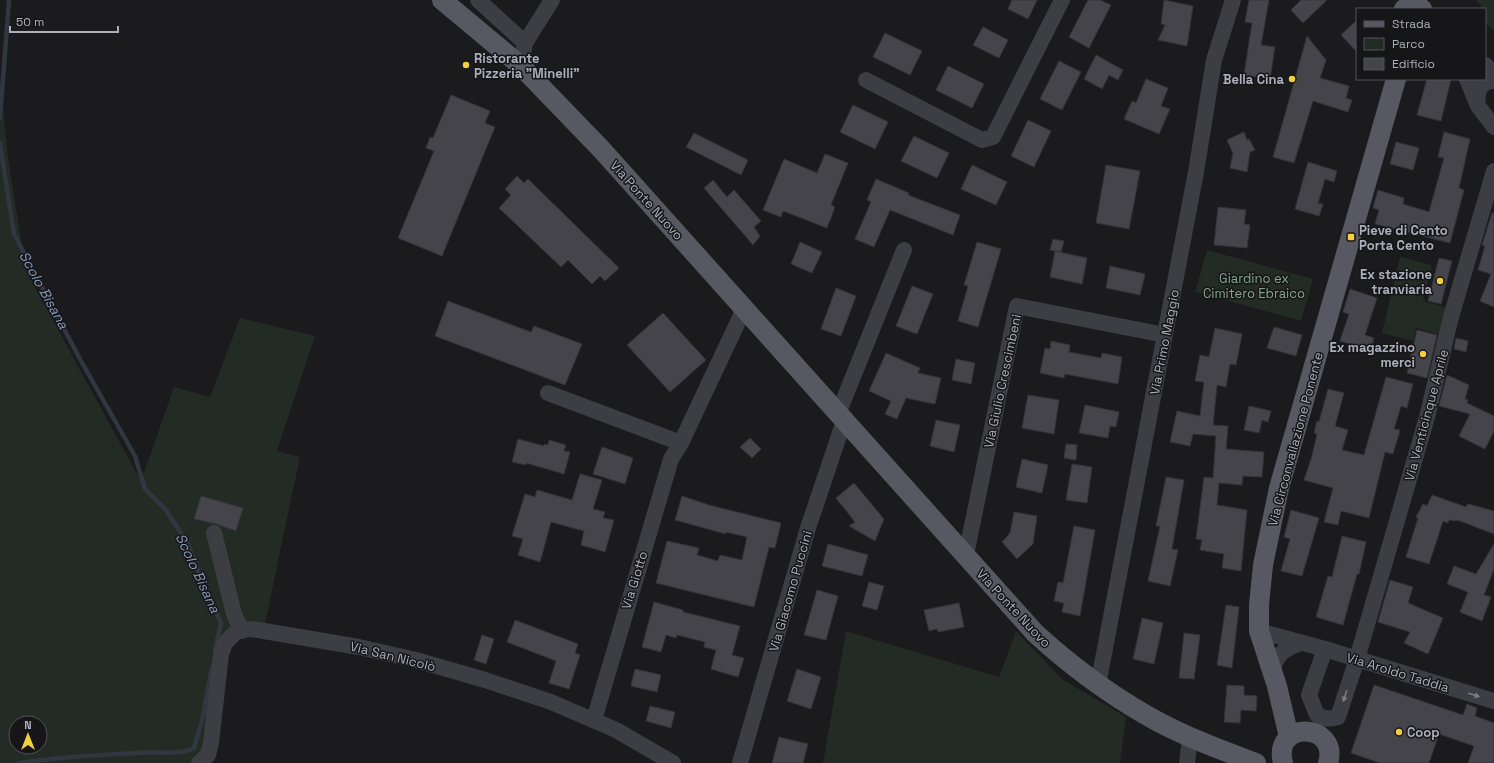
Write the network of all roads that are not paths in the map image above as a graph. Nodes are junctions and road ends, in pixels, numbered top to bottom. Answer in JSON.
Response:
{"nodes":[{"id":1,"x":442,"y":0,"type":"edge"},
{"id":2,"x":552,"y":0,"type":"edge"},
{"id":3,"x":1062,"y":0,"type":"edge"},
{"id":4,"x":1233,"y":0,"type":"edge"},
{"id":5,"x":1396,"y":0,"type":"edge"},
{"id":6,"x":480,"y":1,"type":"edge"},
{"id":7,"x":1415,"y":7,"type":"edge"},
{"id":8,"x":526,"y":43,"type":"junction"},
{"id":9,"x":521,"y":66,"type":"junction"},
{"id":10,"x":1486,"y":66,"type":"edge"},
{"id":11,"x":1494,"y":73,"type":"edge"},
{"id":12,"x":866,"y":80,"type":"dead end"},
{"id":13,"x":1396,"y":80,"type":"edge"},
{"id":14,"x":1466,"y":80,"type":"edge"},
{"id":15,"x":1494,"y":81,"type":"edge"},
{"id":16,"x":1478,"y":106,"type":"junction"},
{"id":17,"x":1494,"y":127,"type":"edge"},
{"id":18,"x":1494,"y":171,"type":"edge"},
{"id":19,"x":904,"y":250,"type":"dead end"},
{"id":20,"x":744,"y":309,"type":"junction"},
{"id":21,"x":1165,"y":335,"type":"junction"},
{"id":22,"x":548,"y":393,"type":"dead end"},
{"id":23,"x":841,"y":418,"type":"junction"},
{"id":24,"x":681,"y":443,"type":"junction"},
{"id":25,"x":214,"y":533,"type":"dead end"},
{"id":26,"x":966,"y":556,"type":"junction"},
{"id":27,"x":242,"y":631,"type":"junction"},
{"id":28,"x":1259,"y":631,"type":"junction"},
{"id":29,"x":1301,"y":643,"type":"junction"},
{"id":30,"x":1325,"y":649,"type":"junction"},
{"id":31,"x":1357,"y":659,"type":"junction"},
{"id":32,"x":1274,"y":679,"type":"junction"},
{"id":33,"x":1098,"y":685,"type":"junction"},
{"id":34,"x":1494,"y":702,"type":"edge"},
{"id":35,"x":594,"y":720,"type":"junction"},
{"id":36,"x":1310,"y":731,"type":"junction"},
{"id":37,"x":1190,"y":737,"type":"junction"},
{"id":38,"x":1285,"y":749,"type":"edge"},
{"id":39,"x":1229,"y":753,"type":"junction"},
{"id":40,"x":1332,"y":760,"type":"edge"},
{"id":41,"x":199,"y":763,"type":"edge"},
{"id":42,"x":673,"y":763,"type":"edge"},
{"id":43,"x":740,"y":763,"type":"edge"},
{"id":44,"x":1187,"y":763,"type":"edge"},
{"id":45,"x":1256,"y":763,"type":"edge"}],
"edges":[{"from":1,"to":9,"type":"main road","name":"Via Ponte Nuovo"},
{"from":2,"to":8,"type":"street"},
{"from":3,"to":12,"type":"street"},
{"from":4,"to":21,"type":"street","name":"Via Primo Maggio"},
{"from":5,"to":7,"type":"main road"},
{"from":6,"to":8,"type":"street"},
{"from":8,"to":9,"type":"street"},
{"from":9,"to":20,"type":"main road","name":"Via Ponte Nuovo"},
{"from":10,"to":11,"type":"street"},
{"from":13,"to":28,"type":"main road","name":"Via Circonvallazione Ponente"},
{"from":14,"to":16,"type":"street"},
{"from":15,"to":16,"type":"street"},
{"from":16,"to":17,"type":"street"},
{"from":18,"to":31,"type":"street","name":"Via Venticinque Aprile"},
{"from":19,"to":23,"type":"street"},
{"from":20,"to":23,"type":"main road","name":"Via Ponte Nuovo"},
{"from":20,"to":24,"type":"street","name":"Via Giotto"},
{"from":21,"to":26,"type":"street","name":"Via Giulio Crescimbeni"},
{"from":21,"to":33,"type":"street","name":"Via Primo Maggio"},
{"from":22,"to":24,"type":"street"},
{"from":23,"to":26,"type":"main road","name":"Via Ponte Nuovo"},
{"from":23,"to":43,"type":"street","name":"Via Giacomo Puccini"},
{"from":24,"to":35,"type":"street","name":"Via Giotto"},
{"from":25,"to":27,"type":"street"},
{"from":26,"to":33,"type":"main road","name":"Via Ponte Nuovo"},
{"from":27,"to":35,"type":"street","name":"Via San Nicolò"},
{"from":27,"to":41,"type":"street"},
{"from":28,"to":29,"type":"street","name":"Via Aroldo Taddia"},
{"from":28,"to":32,"type":"main road","name":"Via Circonvallazione Ponente"},
{"from":29,"to":30,"type":"street","name":"Via Aroldo Taddia"},
{"from":29,"to":32,"type":"street"},
{"from":30,"to":31,"type":"street","name":"Via Aroldo Taddia"},
{"from":31,"to":30,"type":"street","name":"Via Venticinque Aprile","one_way":true},
{"from":31,"to":34,"type":"street","name":"Via Aroldo Taddia","one_way":true},
{"from":32,"to":36,"type":"main road","name":"Via Circonvallazione Ponente"},
{"from":32,"to":38,"type":"main road","name":"Via Circonvallazione Ponente"},
{"from":33,"to":37,"type":"main road","name":"Via Ponte Nuovo"},
{"from":35,"to":42,"type":"street","name":"Via San Nicolò"},
{"from":36,"to":38,"type":"main road","name":"Via Ponte Nuovo"},
{"from":36,"to":40,"type":"main road","name":"Via Circonvallazione Ponente"},
{"from":37,"to":39,"type":"main road","name":"Via Ponte Nuovo"},
{"from":37,"to":44,"type":"street"},
{"from":38,"to":39,"type":"main road","name":"Via Ponte Nuovo"},
{"from":39,"to":45,"type":"main road","name":"Via Ponte Nuovo"}]}
